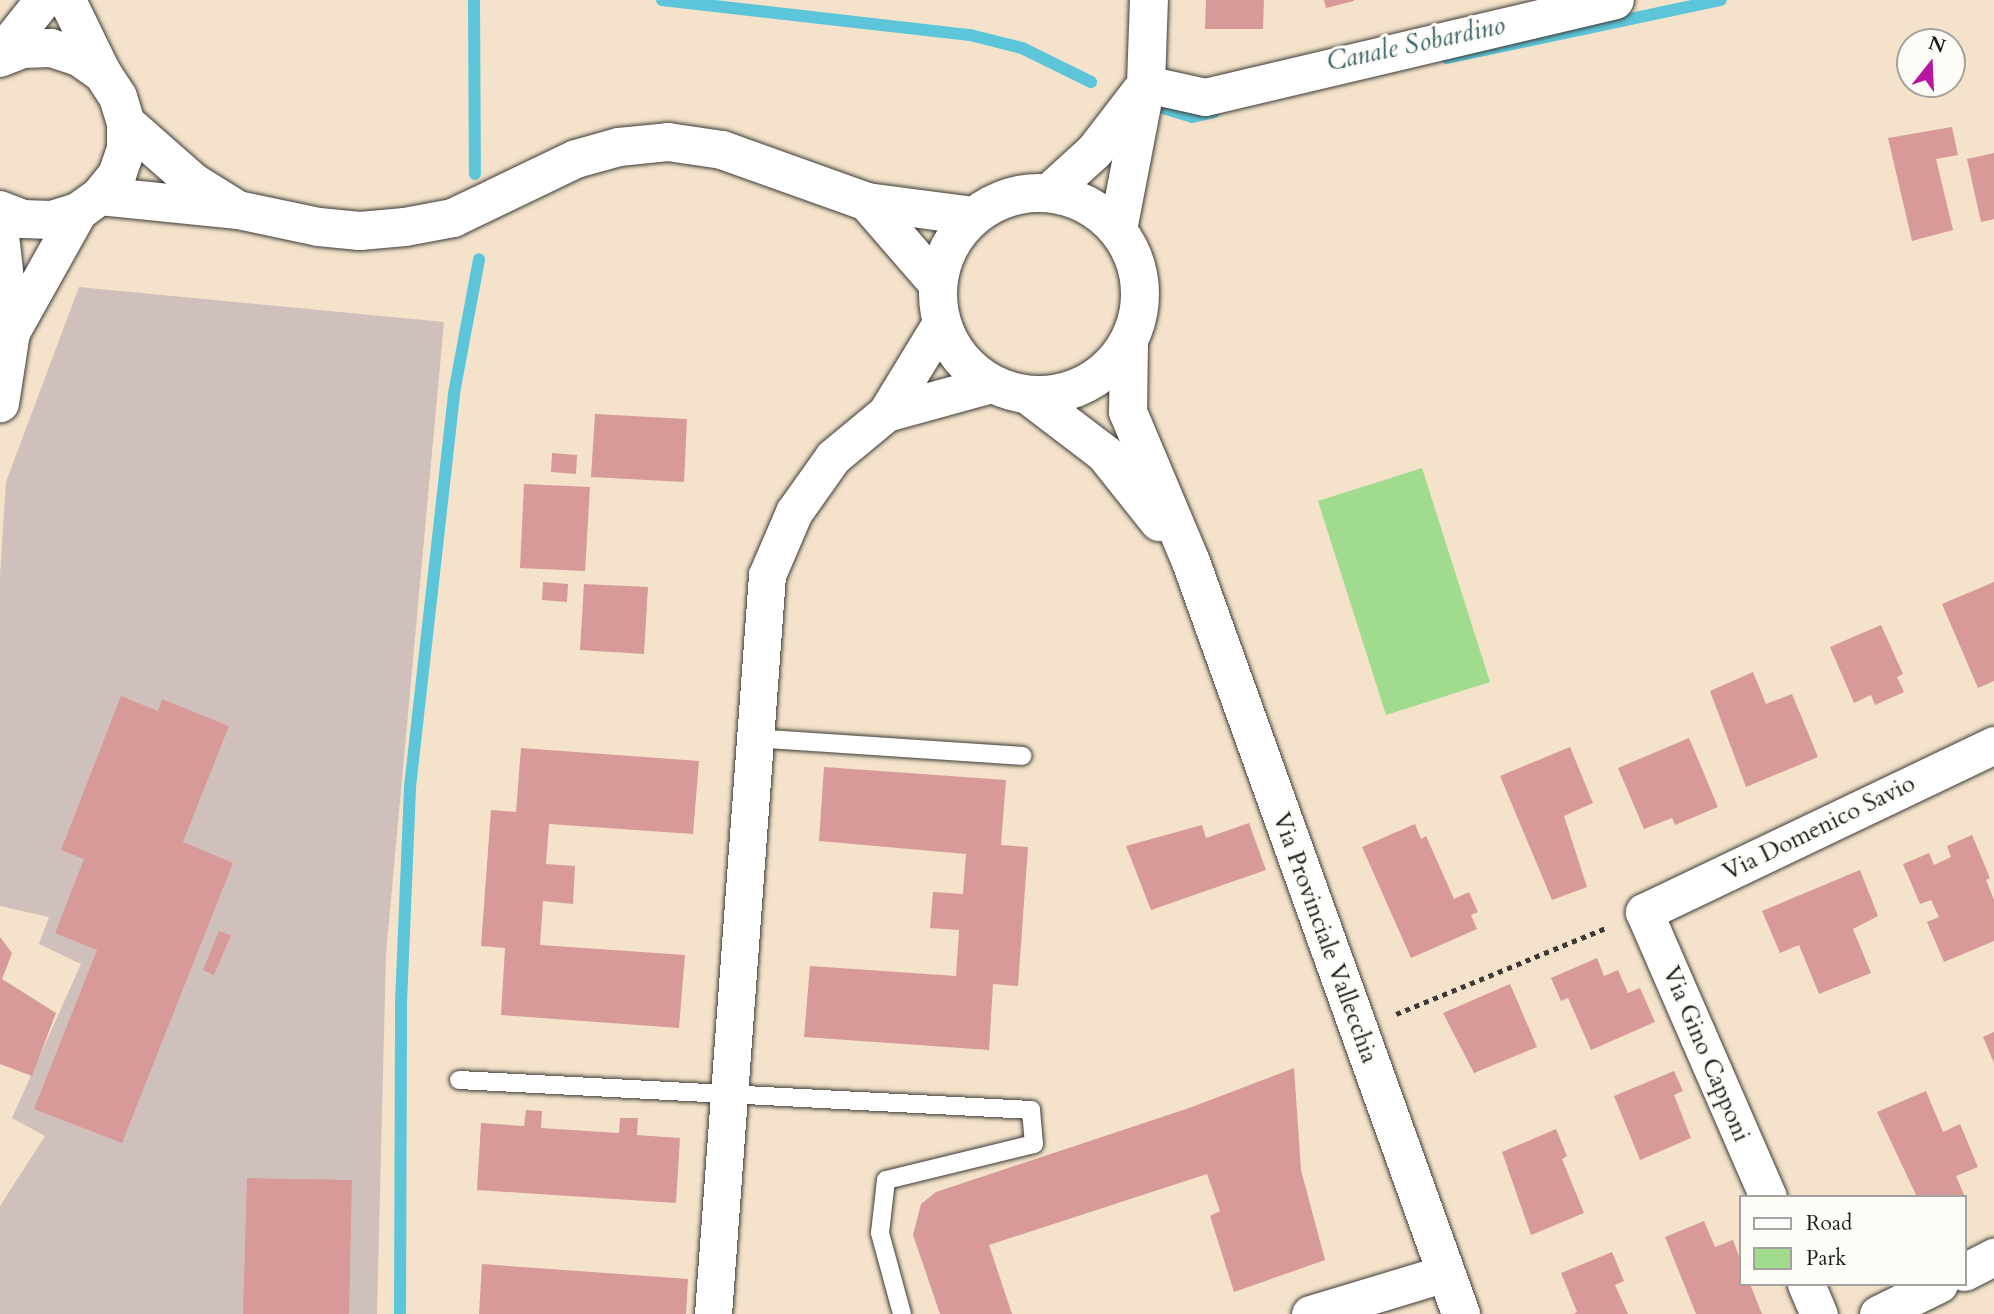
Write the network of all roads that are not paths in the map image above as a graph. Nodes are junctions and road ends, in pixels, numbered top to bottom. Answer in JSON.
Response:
{"nodes":[{"id":1,"x":43,"y":0,"type":"edge"},
{"id":2,"x":68,"y":0,"type":"edge"},
{"id":3,"x":1149,"y":0,"type":"edge"},
{"id":4,"x":1615,"y":0,"type":"edge"},
{"id":5,"x":1558,"y":6,"type":"edge"},
{"id":6,"x":0,"y":56,"type":"edge"},
{"id":7,"x":103,"y":74,"type":"junction"},
{"id":8,"x":1146,"y":84,"type":"junction"},
{"id":9,"x":126,"y":122,"type":"junction"},
{"id":10,"x":1049,"y":193,"type":"junction"},
{"id":11,"x":867,"y":202,"type":"junction"},
{"id":12,"x":89,"y":204,"type":"junction"},
{"id":13,"x":0,"y":210,"type":"edge"},
{"id":14,"x":238,"y":211,"type":"junction"},
{"id":15,"x":974,"y":216,"type":"junction"},
{"id":16,"x":1118,"y":230,"type":"junction"},
{"id":17,"x":0,"y":235,"type":"edge"},
{"id":18,"x":938,"y":284,"type":"junction"},
{"id":19,"x":941,"y":323,"type":"junction"},
{"id":20,"x":10,"y":332,"type":"junction"},
{"id":21,"x":1129,"y":343,"type":"junction"},
{"id":22,"x":991,"y":384,"type":"junction"},
{"id":23,"x":1029,"y":396,"type":"junction"},
{"id":24,"x":0,"y":403,"type":"edge"},
{"id":25,"x":886,"y":413,"type":"junction"},
{"id":26,"x":1191,"y":562,"type":"junction"},
{"id":27,"x":754,"y":738,"type":"junction"},
{"id":28,"x":1994,"y":745,"type":"edge"},
{"id":29,"x":1023,"y":757,"type":"dead end"},
{"id":30,"x":1644,"y":912,"type":"joint"},
{"id":31,"x":459,"y":1080,"type":"dead end"},
{"id":32,"x":730,"y":1091,"type":"junction"},
{"id":33,"x":1767,"y":1195,"type":"edge"},
{"id":34,"x":1994,"y":1257,"type":"edge"},
{"id":35,"x":1966,"y":1271,"type":"edge"},
{"id":36,"x":1446,"y":1273,"type":"junction"},
{"id":37,"x":1807,"y":1286,"type":"edge"},
{"id":38,"x":1935,"y":1286,"type":"edge"},
{"id":39,"x":713,"y":1314,"type":"edge"},
{"id":40,"x":902,"y":1314,"type":"edge"},
{"id":41,"x":1310,"y":1314,"type":"edge"},
{"id":42,"x":1461,"y":1314,"type":"edge"},
{"id":43,"x":1819,"y":1314,"type":"edge"},
{"id":44,"x":1878,"y":1314,"type":"edge"}],
"edges":[{"from":1,"to":6,"type":"street"},
{"from":2,"to":7,"type":"street"},
{"from":3,"to":8,"type":"main road"},
{"from":4,"to":5,"type":"street"},
{"from":5,"to":8,"type":"street"},
{"from":6,"to":7,"type":"main road"},
{"from":7,"to":9,"type":"main road"},
{"from":8,"to":10,"type":"main road"},
{"from":8,"to":16,"type":"main road"},
{"from":9,"to":12,"type":"main road"},
{"from":9,"to":14,"type":"main road"},
{"from":10,"to":15,"type":"main road","name":"Via Provinciale Vallecchia"},
{"from":10,"to":16,"type":"main road","name":"Via Provinciale Vallecchia"},
{"from":11,"to":14,"type":"main road"},
{"from":11,"to":15,"type":"main road"},
{"from":11,"to":18,"type":"main road"},
{"from":12,"to":13,"type":"main road"},
{"from":12,"to":14,"type":"main road"},
{"from":12,"to":20,"type":"street"},
{"from":15,"to":18,"type":"main road","name":"Via Provinciale Vallecchia"},
{"from":16,"to":21,"type":"main road","name":"Via Provinciale Vallecchia"},
{"from":17,"to":20,"type":"street"},
{"from":18,"to":19,"type":"main road","name":"Via Provinciale Vallecchia"},
{"from":19,"to":22,"type":"main road","name":"Via Provinciale Vallecchia"},
{"from":19,"to":25,"type":"street"},
{"from":20,"to":24,"type":"street"},
{"from":21,"to":23,"type":"main road","name":"Via Provinciale Vallecchia"},
{"from":21,"to":26,"type":"main road","name":"Via Provinciale Vallecchia"},
{"from":22,"to":23,"type":"main road","name":"Via Provinciale Vallecchia"},
{"from":22,"to":25,"type":"street"},
{"from":23,"to":26,"type":"main road","name":"Via Provinciale Vallecchia"},
{"from":25,"to":27,"type":"street"},
{"from":26,"to":36,"type":"main road","name":"Via Provinciale Vallecchia"},
{"from":27,"to":29,"type":"lane"},
{"from":27,"to":32,"type":"street"},
{"from":28,"to":30,"type":"street","name":"Via Domenico Savio"},
{"from":30,"to":33,"type":"street","name":"Via Gino Capponi"},
{"from":31,"to":32,"type":"lane"},
{"from":32,"to":39,"type":"street"},
{"from":32,"to":40,"type":"lane"},
{"from":34,"to":35,"type":"street"},
{"from":36,"to":41,"type":"street"},
{"from":36,"to":42,"type":"main road","name":"Via Provinciale Vallecchia"},
{"from":37,"to":43,"type":"street"},
{"from":38,"to":44,"type":"street"}]}
